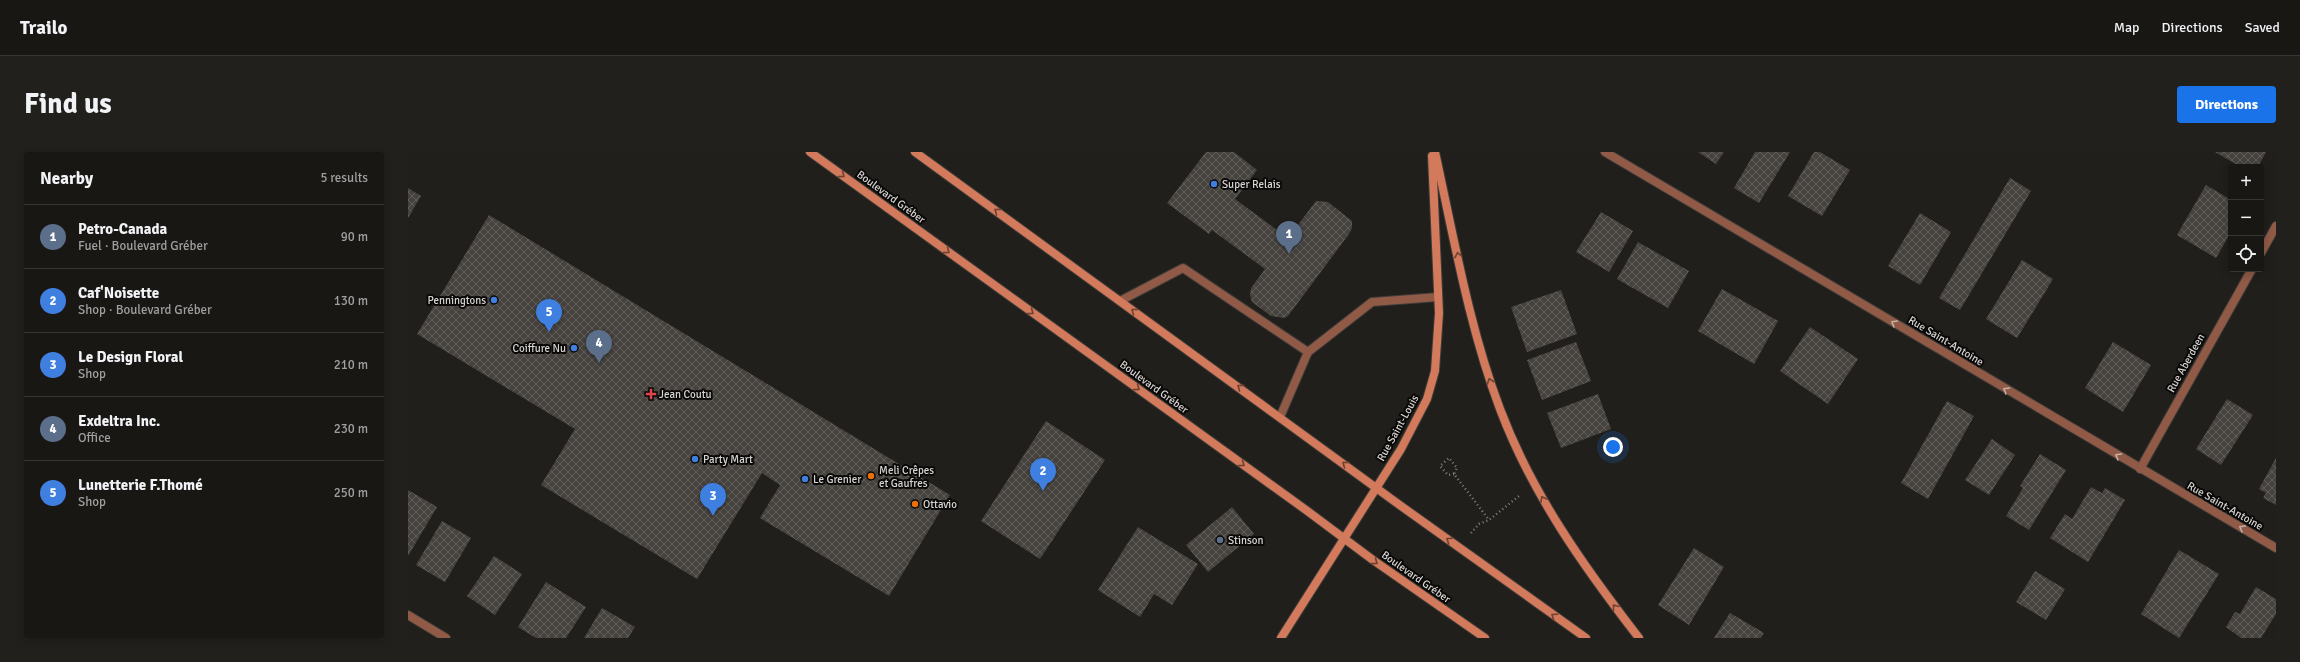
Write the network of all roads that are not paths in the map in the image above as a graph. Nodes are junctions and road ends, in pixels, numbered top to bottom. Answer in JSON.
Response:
{"nodes":[{"id":1,"x":810,"y":152,"type":"edge"},
{"id":2,"x":915,"y":152,"type":"edge"},
{"id":3,"x":1432,"y":152,"type":"edge"},
{"id":4,"x":1435,"y":152,"type":"edge"},
{"id":5,"x":1605,"y":152,"type":"edge"},
{"id":6,"x":2276,"y":226,"type":"edge"},
{"id":7,"x":2264,"y":248,"type":"edge"},
{"id":8,"x":2250,"y":272,"type":"edge"},
{"id":9,"x":1438,"y":297,"type":"junction"},
{"id":10,"x":1120,"y":301,"type":"junction"},
{"id":11,"x":1308,"y":352,"type":"junction"},
{"id":12,"x":1280,"y":417,"type":"junction"},
{"id":13,"x":2140,"y":469,"type":"junction"},
{"id":14,"x":1376,"y":487,"type":"junction"},
{"id":15,"x":1344,"y":538,"type":"junction"},
{"id":16,"x":2276,"y":548,"type":"edge"},
{"id":17,"x":408,"y":615,"type":"edge"},
{"id":18,"x":446,"y":638,"type":"edge"},
{"id":19,"x":1281,"y":638,"type":"edge"},
{"id":20,"x":1485,"y":638,"type":"edge"},
{"id":21,"x":1586,"y":638,"type":"edge"},
{"id":22,"x":1639,"y":638,"type":"edge"}],
"edges":[{"from":1,"to":15,"type":"main road","name":"Boulevard Gréber","one_way":true},
{"from":10,"to":2,"type":"main road","one_way":true},
{"from":3,"to":9,"type":"main road","name":"Rue Saint-Louis"},
{"from":22,"to":4,"type":"main road","one_way":true},
{"from":13,"to":5,"type":"street","name":"Rue Saint-Antoine","one_way":true},
{"from":6,"to":7,"type":"street"},
{"from":8,"to":13,"type":"street","name":"Rue Aberdeen"},
{"from":9,"to":11,"type":"street"},
{"from":9,"to":14,"type":"main road","name":"Rue Saint-Louis"},
{"from":10,"to":11,"type":"street"},
{"from":12,"to":10,"type":"main road","one_way":true},
{"from":11,"to":12,"type":"street"},
{"from":14,"to":12,"type":"main road","one_way":true},
{"from":16,"to":13,"type":"street","name":"Rue Saint-Antoine","one_way":true},
{"from":14,"to":15,"type":"main road","name":"Rue Saint-Louis"},
{"from":21,"to":14,"type":"main road","one_way":true},
{"from":15,"to":19,"type":"main road","name":"Rue Saint-Louis"},
{"from":15,"to":20,"type":"main road","name":"Boulevard Gréber","one_way":true},
{"from":17,"to":18,"type":"street"}]}
